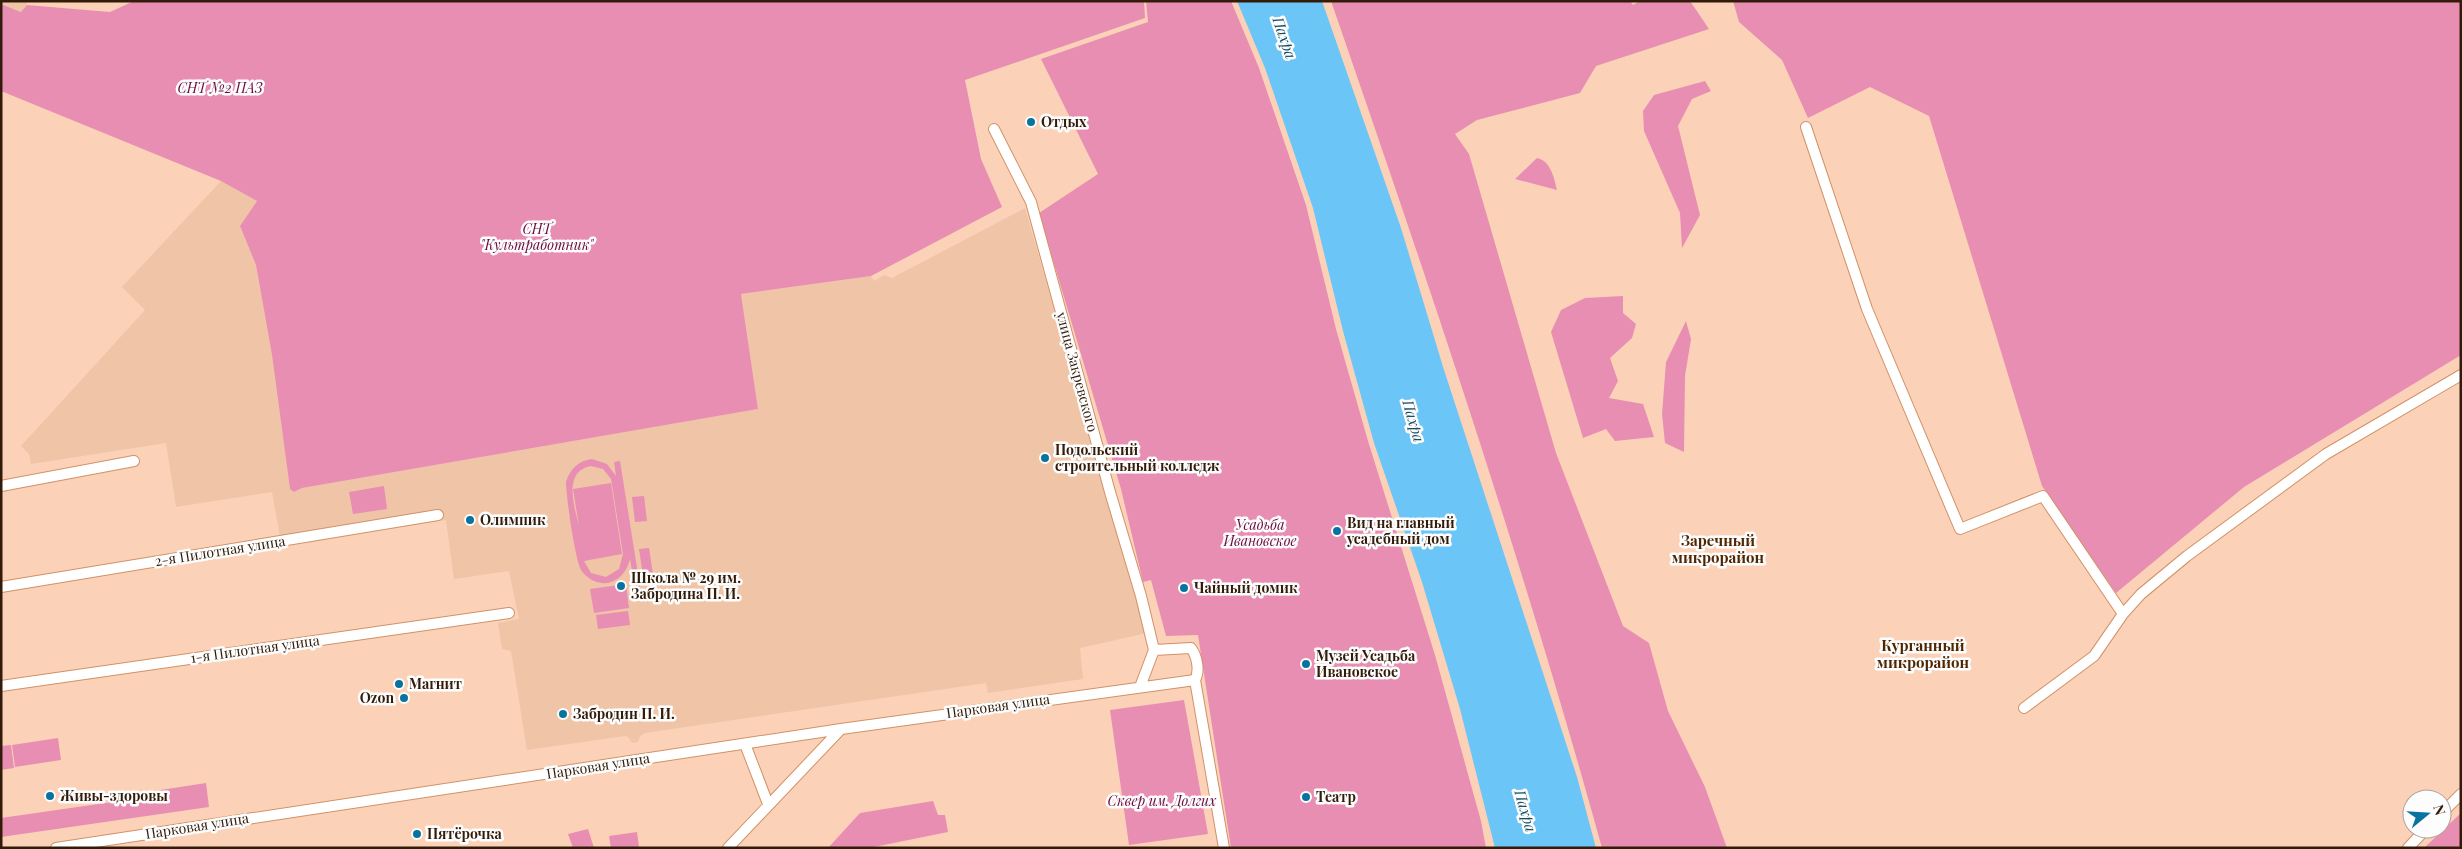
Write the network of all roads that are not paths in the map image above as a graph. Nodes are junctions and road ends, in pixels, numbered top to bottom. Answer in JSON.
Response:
{"nodes":[{"id":1,"x":1806,"y":127,"type":"dead end"},
{"id":2,"x":994,"y":129,"type":"dead end"},
{"id":3,"x":2461,"y":375,"type":"edge"},
{"id":4,"x":134,"y":461,"type":"dead end"},
{"id":5,"x":1,"y":486,"type":"edge"},
{"id":6,"x":438,"y":515,"type":"dead end"},
{"id":7,"x":1,"y":587,"type":"edge"},
{"id":8,"x":509,"y":612,"type":"dead end"},
{"id":9,"x":2123,"y":614,"type":"junction"},
{"id":10,"x":1154,"y":650,"type":"junction"},
{"id":11,"x":1195,"y":680,"type":"junction"},
{"id":12,"x":1,"y":686,"type":"edge"},
{"id":13,"x":1140,"y":687,"type":"junction"},
{"id":14,"x":2024,"y":708,"type":"dead end"},
{"id":15,"x":841,"y":729,"type":"junction"},
{"id":16,"x":745,"y":744,"type":"junction"},
{"id":17,"x":2461,"y":794,"type":"edge"},
{"id":18,"x":2452,"y":803,"type":"edge"},
{"id":19,"x":768,"y":804,"type":"junction"},
{"id":20,"x":56,"y":848,"type":"edge"},
{"id":21,"x":728,"y":848,"type":"edge"},
{"id":22,"x":1224,"y":848,"type":"edge"}],
"edges":[{"from":1,"to":9,"type":"street"},
{"from":2,"to":10,"type":"street","name":"улица Закревского"},
{"from":3,"to":9,"type":"street"},
{"from":4,"to":5,"type":"street"},
{"from":6,"to":7,"type":"street","name":"2-я Пилотная улица"},
{"from":8,"to":12,"type":"street","name":"1-я Пилотная улица"},
{"from":9,"to":14,"type":"street"},
{"from":10,"to":11,"type":"street"},
{"from":10,"to":13,"type":"street"},
{"from":11,"to":13,"type":"street","name":"Парковая улица"},
{"from":11,"to":22,"type":"street"},
{"from":13,"to":15,"type":"street","name":"Парковая улица"},
{"from":15,"to":16,"type":"street","name":"Парковая улица"},
{"from":15,"to":19,"type":"street"},
{"from":16,"to":19,"type":"street"},
{"from":16,"to":20,"type":"street","name":"Парковая улица"},
{"from":17,"to":18,"type":"street"},
{"from":19,"to":21,"type":"street"}]}
